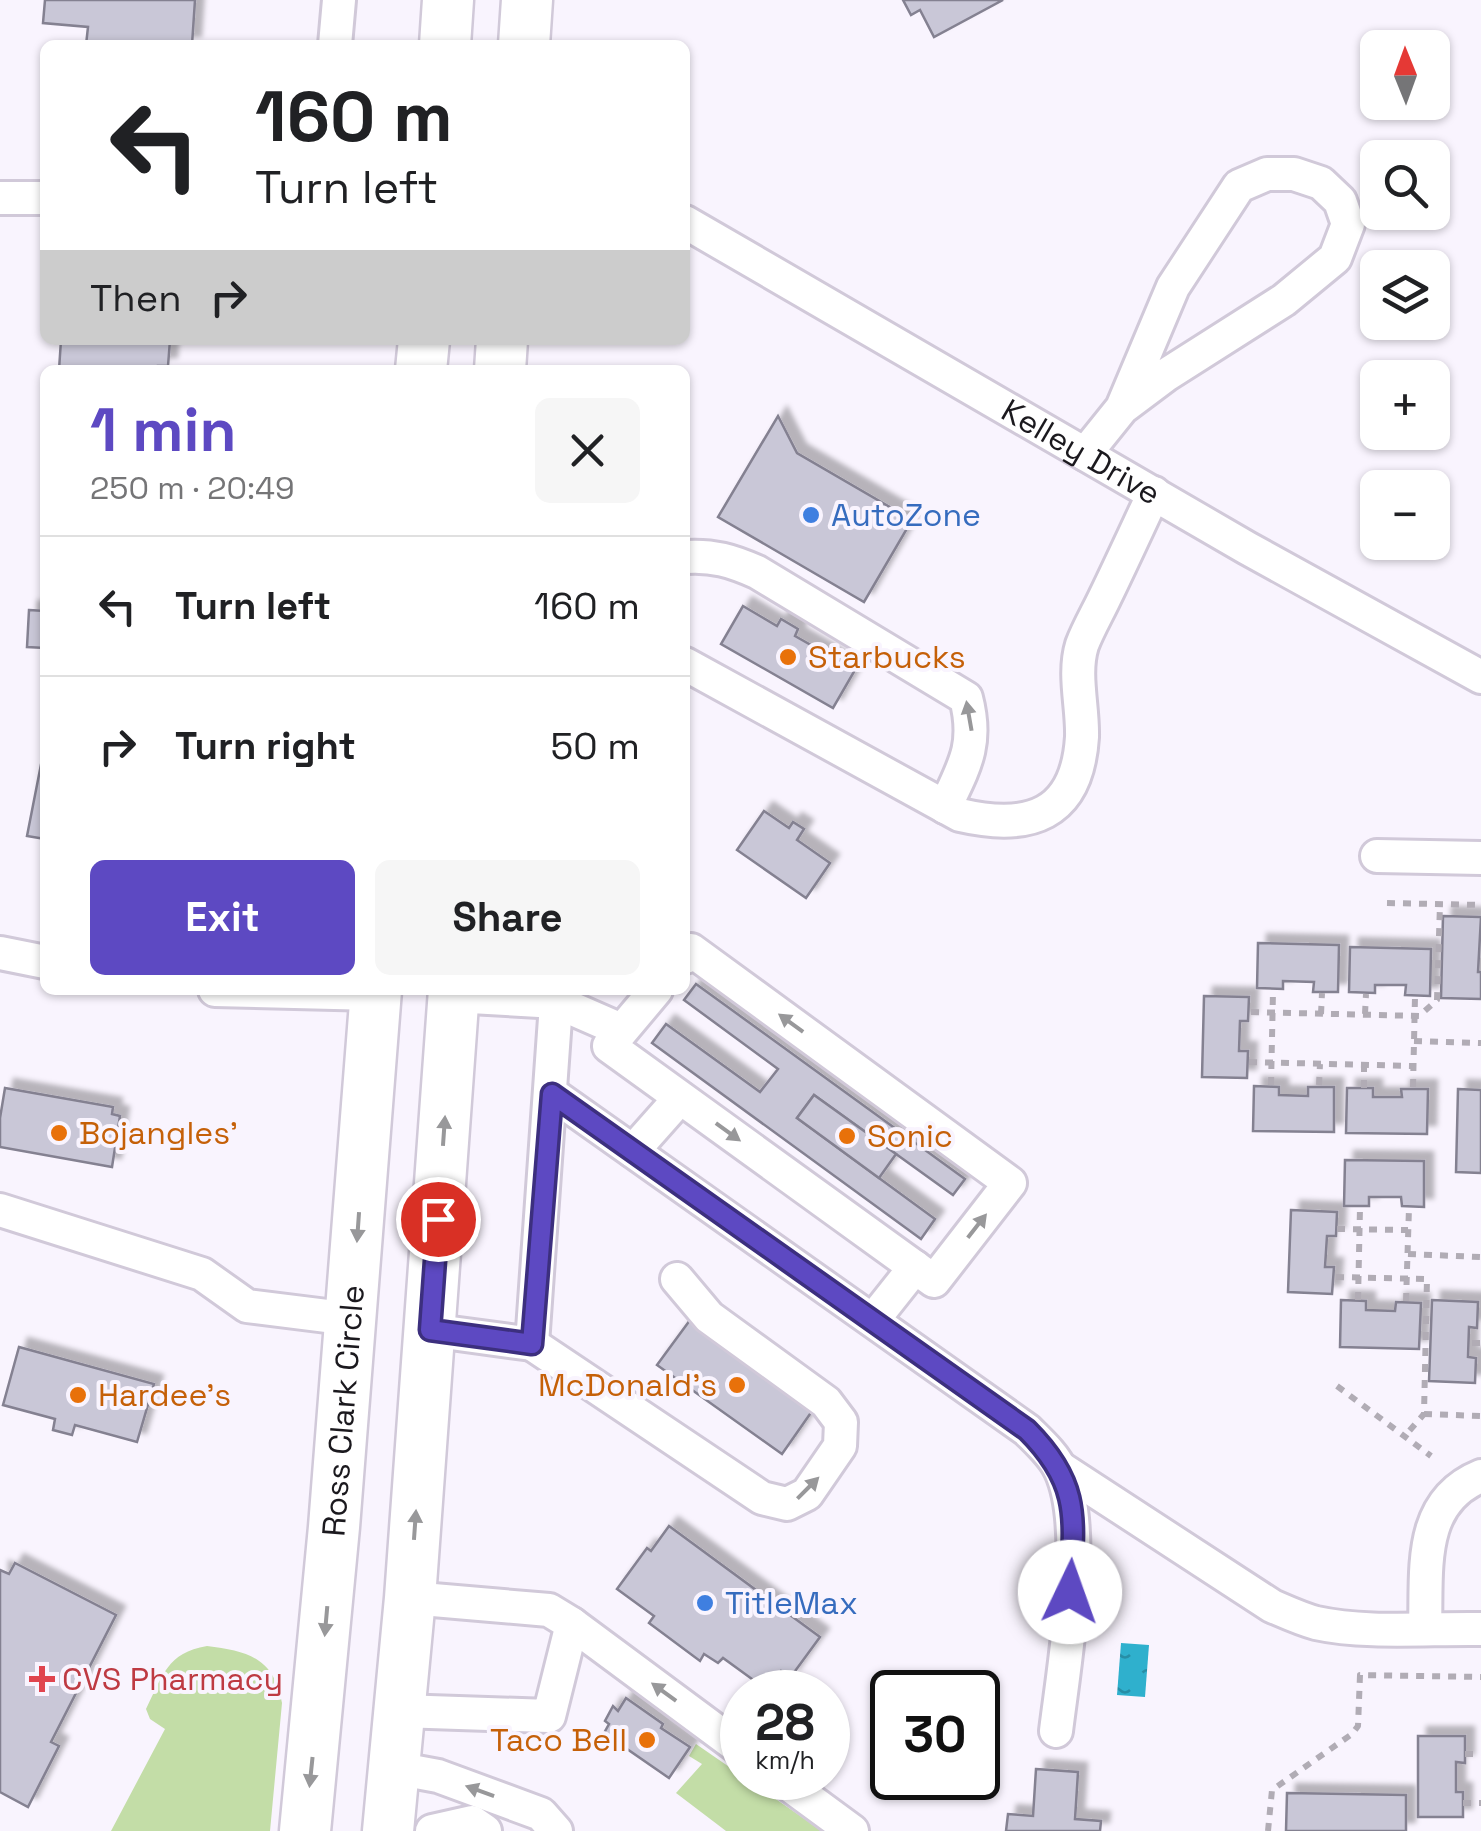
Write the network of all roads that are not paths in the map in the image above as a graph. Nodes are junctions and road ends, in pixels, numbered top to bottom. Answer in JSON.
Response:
{"nodes":[{"id":1,"x":339,"y":0,"type":"edge"},
{"id":2,"x":448,"y":0,"type":"edge"},
{"id":3,"x":528,"y":0,"type":"edge"},
{"id":4,"x":335,"y":40,"type":"edge"},
{"id":5,"x":445,"y":40,"type":"edge"},
{"id":6,"x":524,"y":40,"type":"edge"},
{"id":7,"x":0,"y":198,"type":"edge"},
{"id":8,"x":40,"y":198,"type":"edge"},
{"id":9,"x":690,"y":225,"type":"edge"},
{"id":10,"x":1122,"y":408,"type":"junction"},
{"id":11,"x":1086,"y":454,"type":"junction"},
{"id":12,"x":1154,"y":493,"type":"junction"},
{"id":13,"x":690,"y":557,"type":"edge"},
{"id":14,"x":690,"y":667,"type":"edge"},
{"id":15,"x":1478,"y":668,"type":"edge"},
{"id":16,"x":946,"y":807,"type":"junction"},
{"id":17,"x":1376,"y":856,"type":"dead end"},
{"id":18,"x":1481,"y":858,"type":"edge"},
{"id":19,"x":690,"y":951,"type":"edge"},
{"id":20,"x":0,"y":953,"type":"edge"},
{"id":21,"x":40,"y":961,"type":"edge"},
{"id":22,"x":375,"y":995,"type":"edge"},
{"id":23,"x":454,"y":995,"type":"edge"},
{"id":24,"x":523,"y":995,"type":"edge"},
{"id":25,"x":652,"y":995,"type":"edge"},
{"id":26,"x":557,"y":996,"type":"edge"},
{"id":27,"x":622,"y":1030,"type":"junction"},
{"id":28,"x":552,"y":1094,"type":"junction"},
{"id":29,"x":680,"y":1098,"type":"junction"},
{"id":30,"x":633,"y":1151,"type":"junction"},
{"id":31,"x":0,"y":1210,"type":"edge"},
{"id":32,"x":915,"y":1267,"type":"junction"},
{"id":33,"x":677,"y":1280,"type":"dead end"},
{"id":34,"x":351,"y":1319,"type":"junction"},
{"id":35,"x":873,"y":1320,"type":"junction"},
{"id":36,"x":430,"y":1330,"type":"junction"},
{"id":37,"x":532,"y":1344,"type":"junction"},
{"id":38,"x":1060,"y":1468,"type":"junction"},
{"id":39,"x":1481,"y":1476,"type":"edge"},
{"id":40,"x":410,"y":1598,"type":"junction"},
{"id":41,"x":572,"y":1624,"type":"junction"},
{"id":42,"x":1424,"y":1628,"type":"junction"},
{"id":43,"x":1481,"y":1629,"type":"edge"},
{"id":44,"x":400,"y":1711,"type":"junction"},
{"id":45,"x":1056,"y":1731,"type":"dead end"},
{"id":46,"x":720,"y":1734,"type":"edge"},
{"id":47,"x":395,"y":1768,"type":"junction"},
{"id":48,"x":810,"y":1800,"type":"edge"},
{"id":49,"x":305,"y":1831,"type":"edge"},
{"id":50,"x":388,"y":1831,"type":"edge"},
{"id":51,"x":432,"y":1831,"type":"edge"},
{"id":52,"x":485,"y":1831,"type":"edge"},
{"id":53,"x":556,"y":1831,"type":"edge"},
{"id":54,"x":852,"y":1831,"type":"edge"}],
"edges":[{"from":1,"to":4,"type":"street"},
{"from":2,"to":5,"type":"highway"},
{"from":3,"to":6,"type":"highway"},
{"from":7,"to":8,"type":"street"},
{"from":9,"to":11,"type":"street","name":"Kelley Drive"},
{"from":10,"to":10,"type":"street"},
{"from":10,"to":11,"type":"street"},
{"from":11,"to":12,"type":"street","name":"Kelley Drive"},
{"from":12,"to":15,"type":"street","name":"Kelley Drive"},
{"from":12,"to":16,"type":"street"},
{"from":16,"to":13,"type":"street","one_way":true},
{"from":14,"to":16,"type":"street"},
{"from":17,"to":18,"type":"street"},
{"from":32,"to":19,"type":"street","one_way":true},
{"from":20,"to":21,"type":"street"},
{"from":22,"to":34,"type":"highway","name":"Ross Clark Circle","one_way":true},
{"from":36,"to":23,"type":"highway","one_way":true},
{"from":24,"to":26,"type":"street"},
{"from":25,"to":27,"type":"street"},
{"from":26,"to":27,"type":"street"},
{"from":26,"to":28,"type":"street"},
{"from":27,"to":29,"type":"street"},
{"from":28,"to":30,"type":"street"},
{"from":28,"to":37,"type":"street"},
{"from":29,"to":30,"type":"street"},
{"from":29,"to":32,"type":"street","one_way":true},
{"from":30,"to":35,"type":"street"},
{"from":31,"to":34,"type":"street"},
{"from":32,"to":35,"type":"street"},
{"from":37,"to":33,"type":"street","one_way":true},
{"from":34,"to":36,"type":"highway"},
{"from":34,"to":49,"type":"highway","name":"Ross Clark Circle","one_way":true},
{"from":35,"to":38,"type":"street"},
{"from":36,"to":37,"type":"street"},
{"from":40,"to":36,"type":"highway","one_way":true},
{"from":38,"to":42,"type":"street"},
{"from":38,"to":45,"type":"street"},
{"from":39,"to":42,"type":"street"},
{"from":40,"to":41,"type":"street"},
{"from":40,"to":44,"type":"highway"},
{"from":41,"to":44,"type":"street"},
{"from":46,"to":41,"type":"street","one_way":true},
{"from":42,"to":43,"type":"street"},
{"from":44,"to":47,"type":"highway"},
{"from":47,"to":50,"type":"highway"},
{"from":53,"to":47,"type":"street","one_way":true},
{"from":48,"to":54,"type":"street"},
{"from":51,"to":52,"type":"street"}]}
